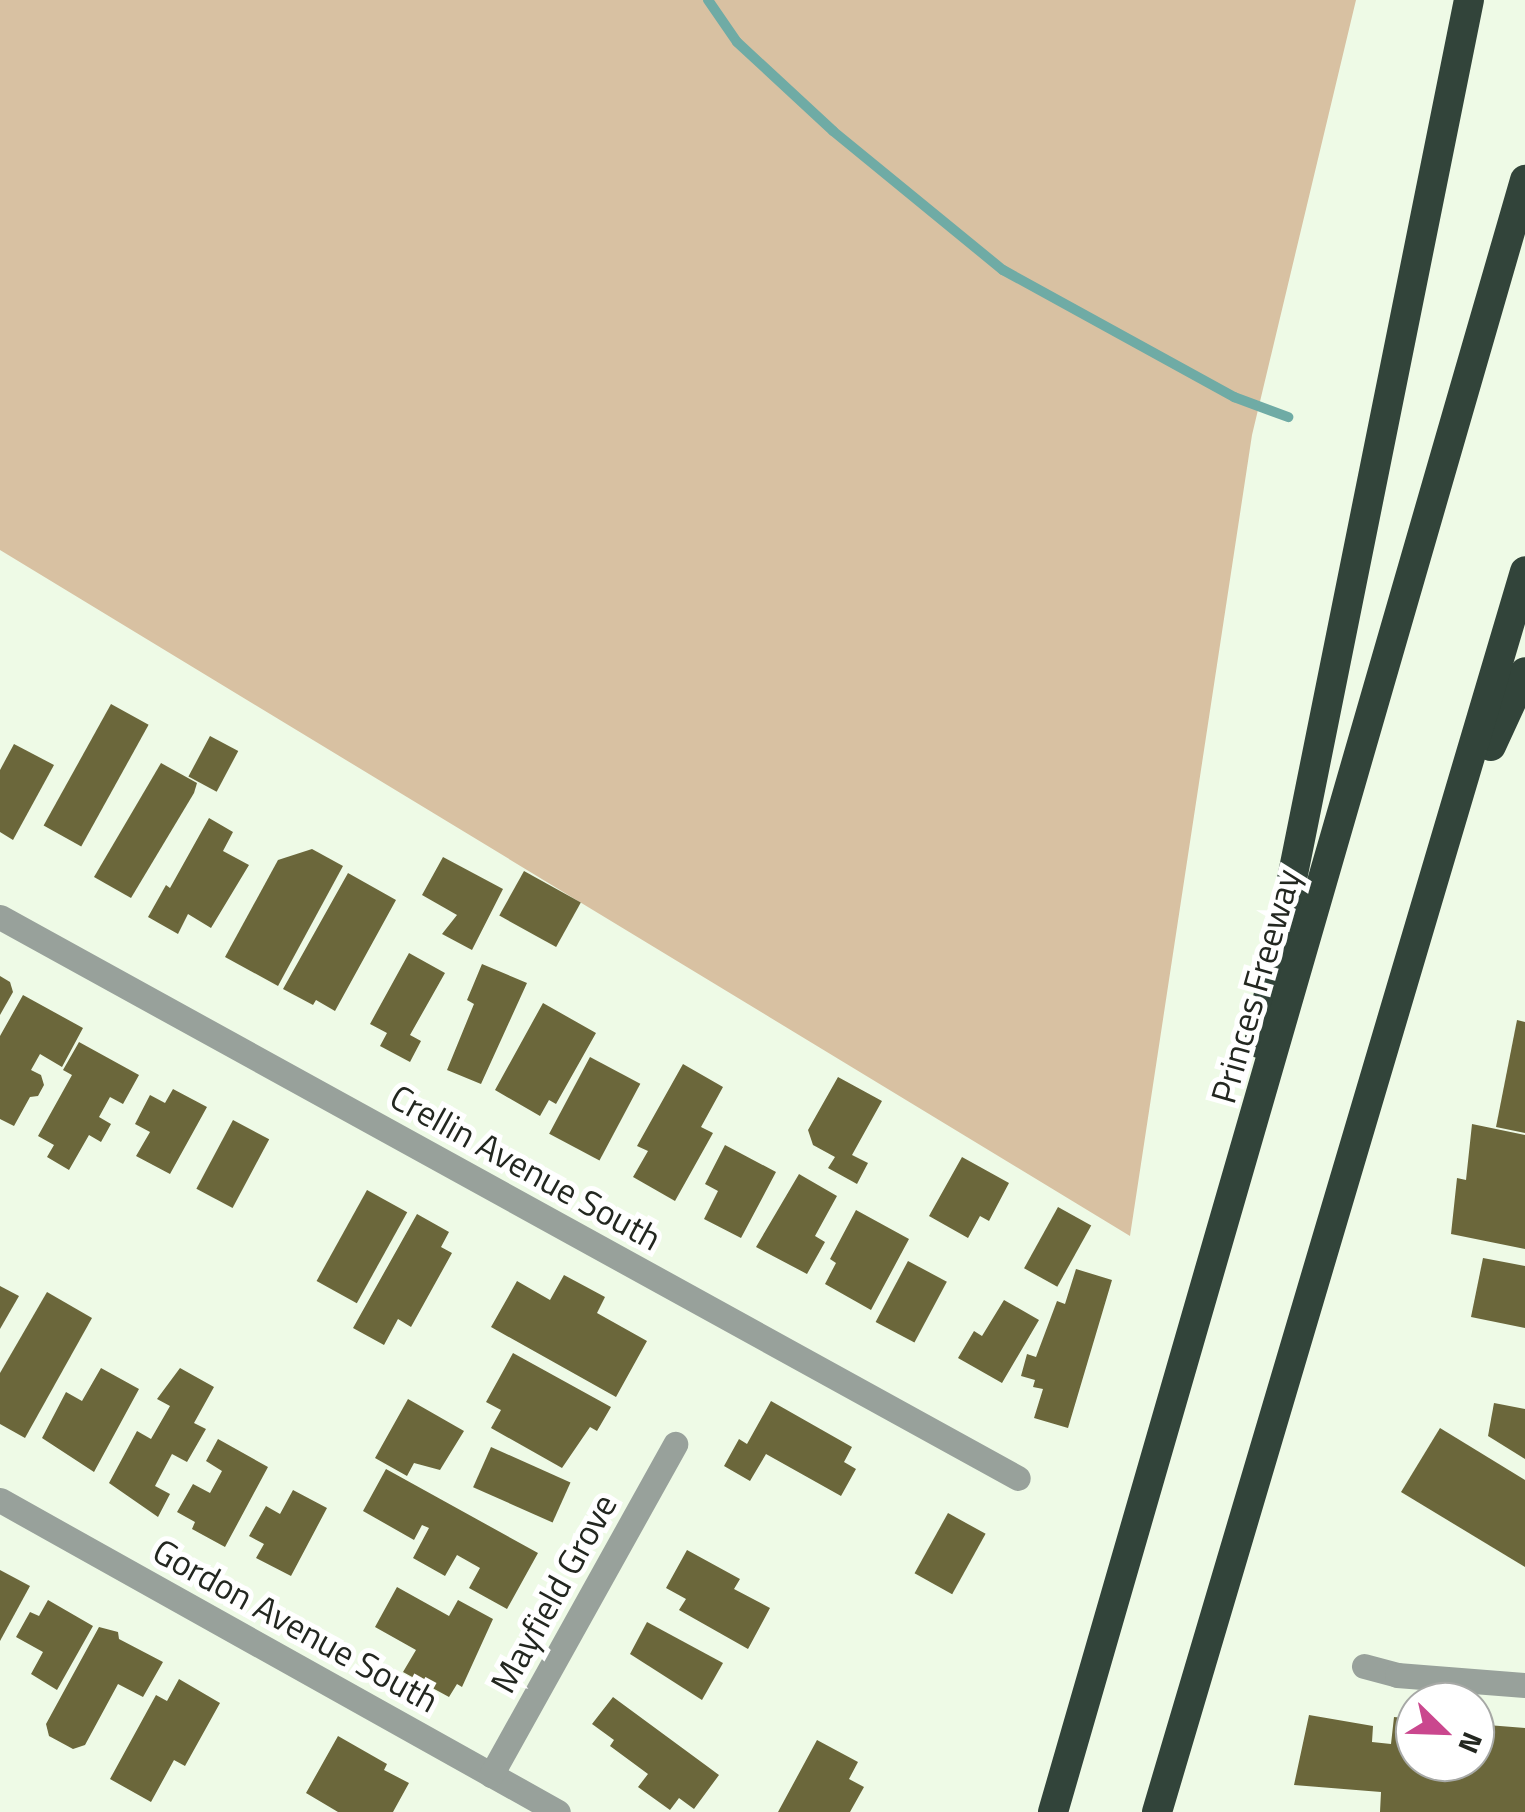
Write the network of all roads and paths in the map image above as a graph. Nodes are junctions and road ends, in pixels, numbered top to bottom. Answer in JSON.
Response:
{"nodes":[{"id":1,"x":1469,"y":0,"type":"edge"},
{"id":2,"x":1525,"y":180,"type":"edge"},
{"id":3,"x":1525,"y":571,"type":"edge"},
{"id":4,"x":1525,"y":672,"type":"edge"},
{"id":5,"x":1450,"y":834,"type":"junction"},
{"id":6,"x":0,"y":916,"type":"edge"},
{"id":7,"x":1218,"y":1252,"type":"junction"},
{"id":8,"x":675,"y":1444,"type":"dead end"},
{"id":9,"x":1018,"y":1478,"type":"dead end"},
{"id":10,"x":0,"y":1500,"type":"edge"},
{"id":11,"x":1364,"y":1666,"type":"dead end"},
{"id":12,"x":1525,"y":1685,"type":"edge"},
{"id":13,"x":492,"y":1775,"type":"junction"},
{"id":14,"x":558,"y":1812,"type":"edge"},
{"id":15,"x":1054,"y":1812,"type":"edge"},
{"id":16,"x":1159,"y":1812,"type":"edge"}],
"edges":[{"from":1,"to":7,"type":"highway"},
{"from":2,"to":7,"type":"highway","name":"Princes Freeway"},
{"from":3,"to":5,"type":"highway"},
{"from":4,"to":5,"type":"highway"},
{"from":5,"to":16,"type":"highway"},
{"from":6,"to":9,"type":"street","name":"Crellin Avenue South"},
{"from":7,"to":15,"type":"highway","name":"Princes Freeway"},
{"from":8,"to":13,"type":"street","name":"Mayfield Grove"},
{"from":10,"to":13,"type":"street","name":"Gordon Avenue South"},
{"from":11,"to":12,"type":"street"},
{"from":13,"to":14,"type":"street","name":"Gordon Avenue South"}]}
